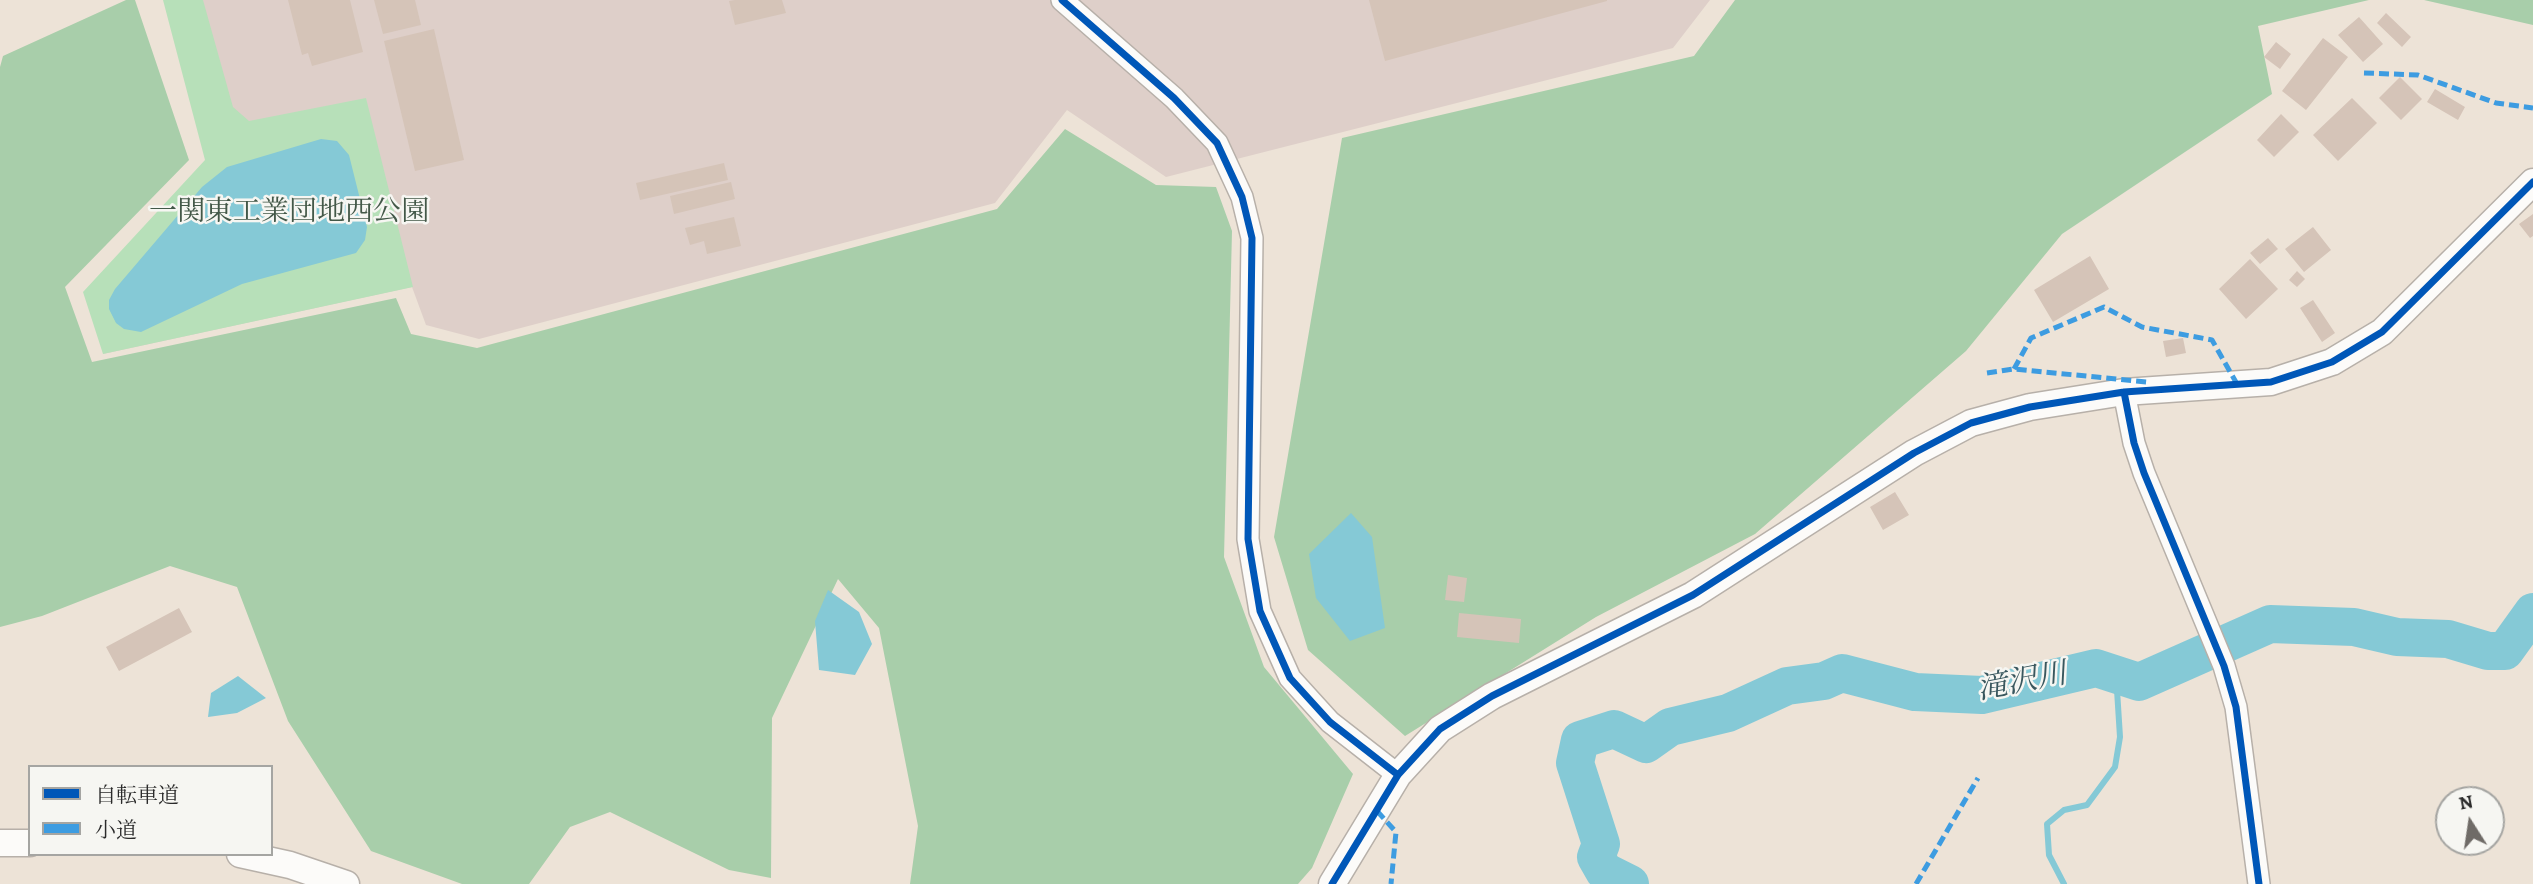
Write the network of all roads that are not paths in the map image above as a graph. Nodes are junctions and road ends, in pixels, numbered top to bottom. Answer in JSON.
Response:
{"nodes":[{"id":1,"x":1062,"y":0,"type":"edge"},
{"id":2,"x":2533,"y":182,"type":"edge"},
{"id":3,"x":2124,"y":392,"type":"junction"},
{"id":4,"x":1398,"y":775,"type":"junction"},
{"id":5,"x":0,"y":843,"type":"edge"},
{"id":6,"x":28,"y":844,"type":"edge"},
{"id":7,"x":249,"y":856,"type":"edge"},
{"id":8,"x":346,"y":884,"type":"edge"},
{"id":9,"x":1332,"y":884,"type":"edge"},
{"id":10,"x":2259,"y":884,"type":"edge"}],
"edges":[{"from":1,"to":4,"type":"street"},
{"from":2,"to":3,"type":"street"},
{"from":3,"to":4,"type":"street"},
{"from":3,"to":10,"type":"street"},
{"from":4,"to":9,"type":"street"},
{"from":5,"to":6,"type":"street"},
{"from":7,"to":8,"type":"street"}]}
